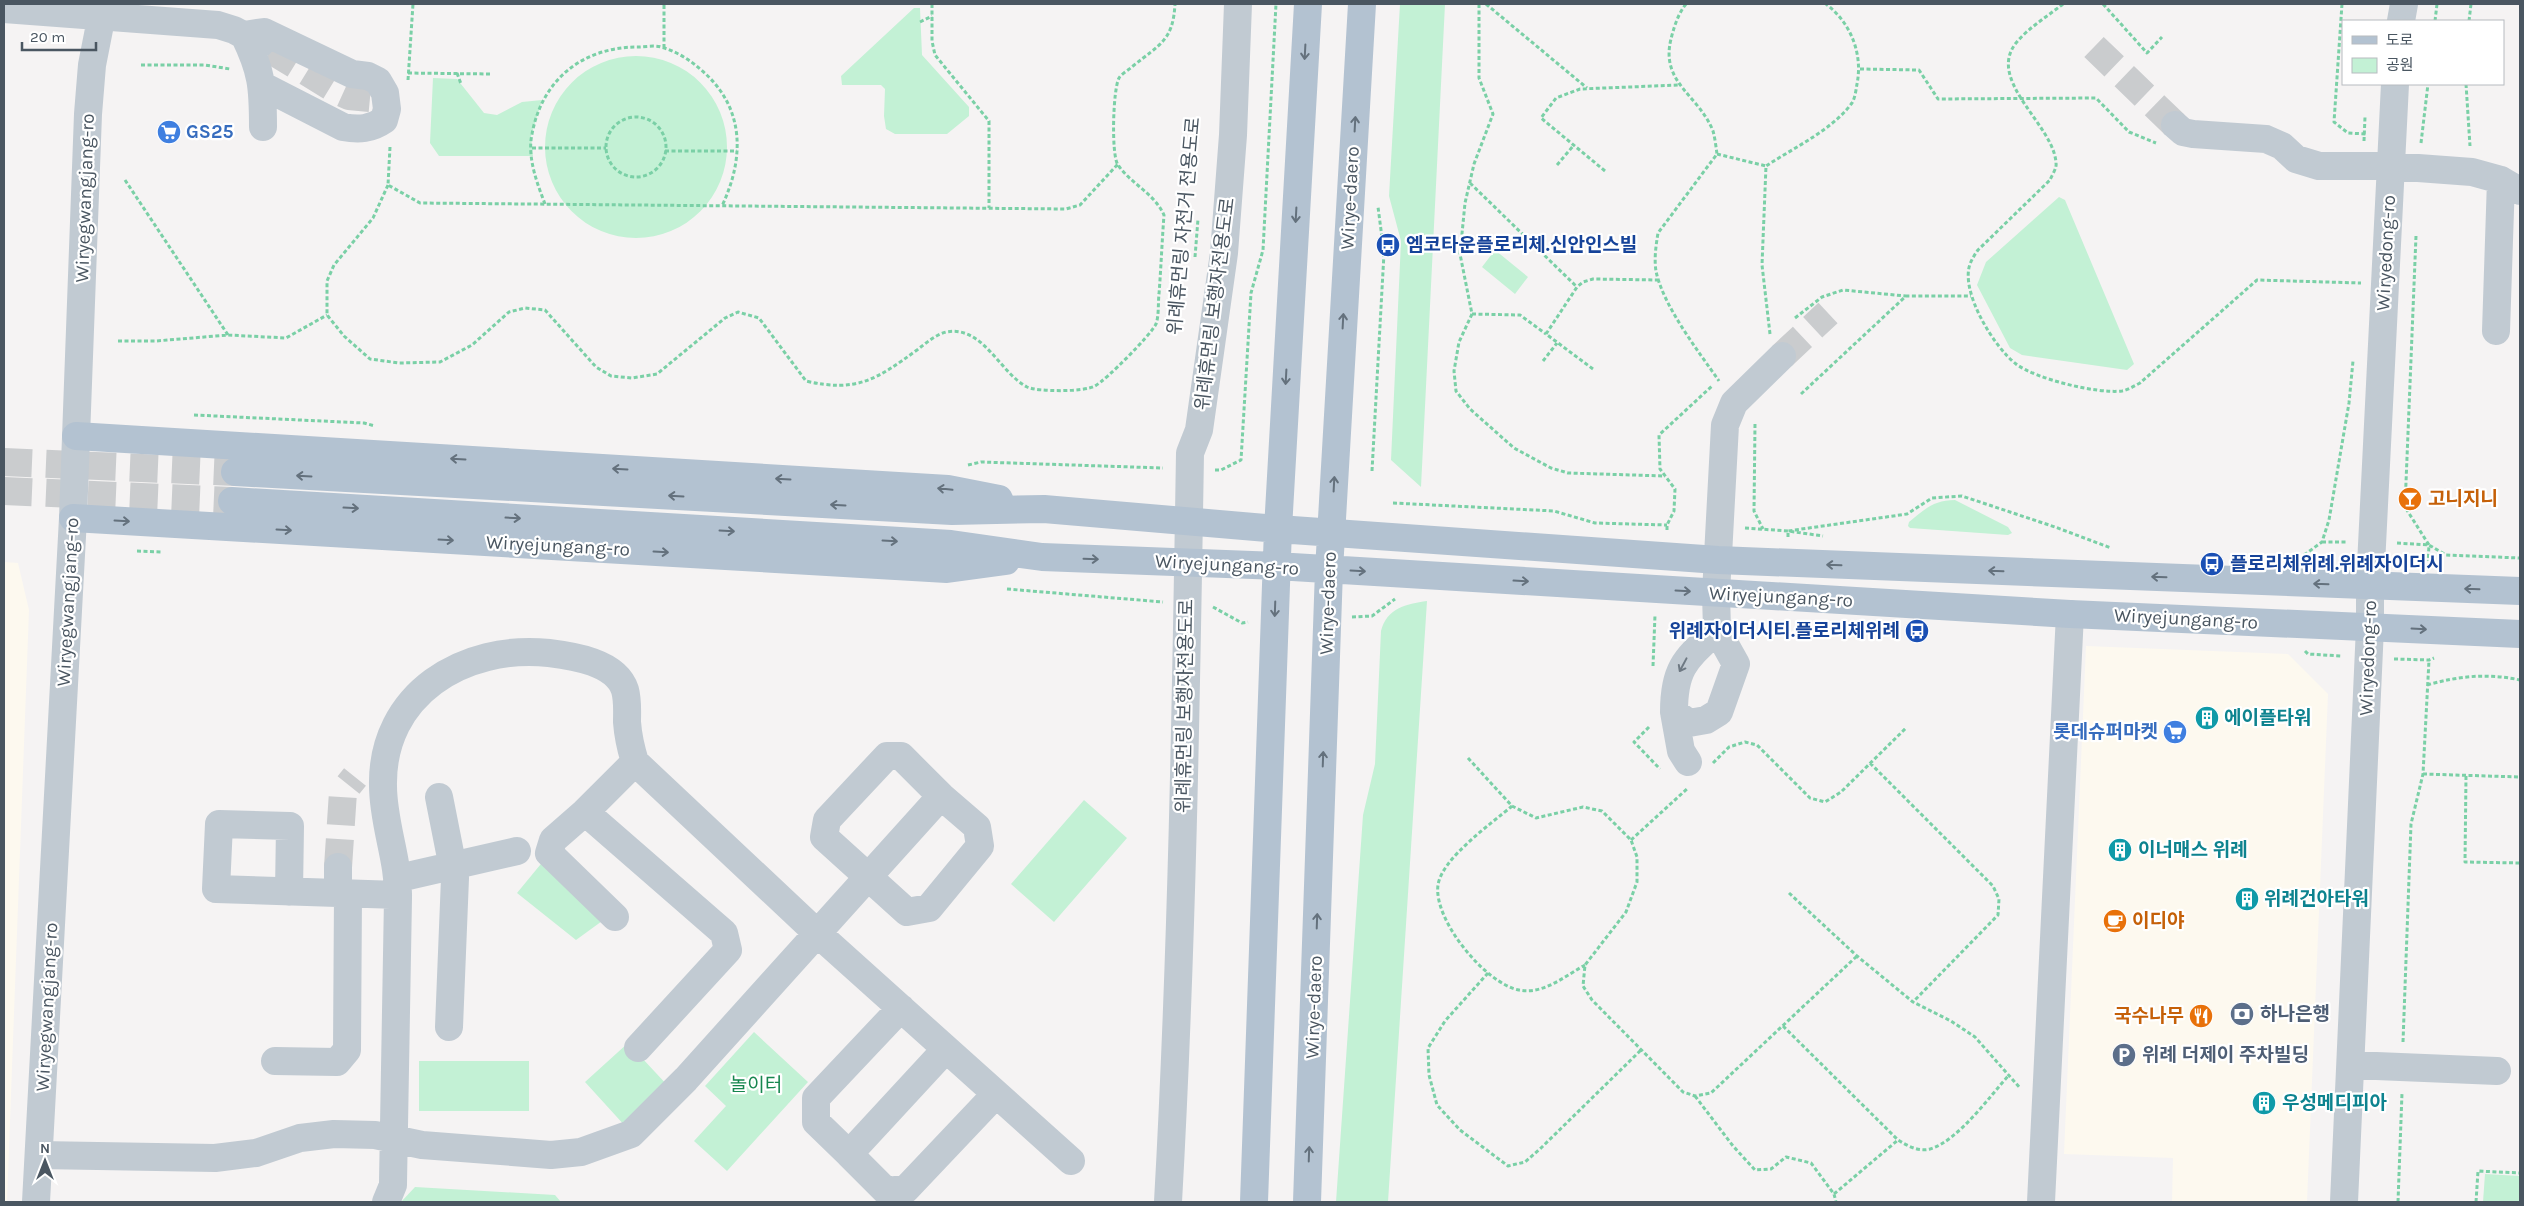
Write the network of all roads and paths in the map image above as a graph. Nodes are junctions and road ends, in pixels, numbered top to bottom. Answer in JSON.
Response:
{"nodes":[{"id":1,"x":413,"y":4,"type":"edge"},
{"id":2,"x":664,"y":4,"type":"edge"},
{"id":3,"x":932,"y":4,"type":"edge"},
{"id":4,"x":1175,"y":4,"type":"edge"},
{"id":5,"x":1238,"y":4,"type":"edge"},
{"id":6,"x":1276,"y":4,"type":"edge"},
{"id":7,"x":1308,"y":4,"type":"edge"},
{"id":8,"x":1362,"y":4,"type":"edge"},
{"id":9,"x":1479,"y":4,"type":"edge"},
{"id":10,"x":1486,"y":4,"type":"edge"},
{"id":11,"x":1686,"y":4,"type":"edge"},
{"id":12,"x":1826,"y":4,"type":"edge"},
{"id":13,"x":2063,"y":4,"type":"edge"},
{"id":14,"x":2103,"y":4,"type":"edge"},
{"id":15,"x":2342,"y":4,"type":"edge"},
{"id":16,"x":2404,"y":4,"type":"edge"},
{"id":17,"x":2437,"y":4,"type":"edge"},
{"id":18,"x":2471,"y":4,"type":"edge"},
{"id":19,"x":4,"y":9,"type":"edge"},
{"id":20,"x":102,"y":9,"type":"edge"},
{"id":21,"x":932,"y":16,"type":"junction"},
{"id":22,"x":2401,"y":20,"type":"edge"},
{"id":23,"x":2435,"y":20,"type":"edge"},
{"id":24,"x":2469,"y":20,"type":"edge"},
{"id":25,"x":920,"y":22,"type":"dead end"},
{"id":26,"x":244,"y":35,"type":"junction"},
{"id":27,"x":2162,"y":37,"type":"dead end"},
{"id":28,"x":664,"y":48,"type":"junction"},
{"id":29,"x":271,"y":50,"type":"tunnel mouth"},
{"id":30,"x":141,"y":65,"type":"dead end"},
{"id":31,"x":233,"y":70,"type":"dead end"},
{"id":32,"x":1860,"y":70,"type":"junction"},
{"id":33,"x":410,"y":73,"type":"junction"},
{"id":34,"x":457,"y":73,"type":"junction"},
{"id":35,"x":491,"y":74,"type":"dead end"},
{"id":36,"x":407,"y":82,"type":"dead end"},
{"id":37,"x":461,"y":84,"type":"dead end"},
{"id":38,"x":1679,"y":85,"type":"junction"},
{"id":39,"x":2395,"y":85,"type":"edge"},
{"id":40,"x":2428,"y":85,"type":"edge"},
{"id":41,"x":2466,"y":85,"type":"edge"},
{"id":42,"x":263,"y":86,"type":"junction"},
{"id":43,"x":1587,"y":89,"type":"junction"},
{"id":44,"x":2021,"y":98,"type":"junction"},
{"id":45,"x":2366,"y":109,"type":"dead end"},
{"id":46,"x":263,"y":127,"type":"dead end"},
{"id":47,"x":2364,"y":134,"type":"junction"},
{"id":48,"x":2392,"y":134,"type":"junction"},
{"id":49,"x":2167,"y":135,"type":"joint"},
{"id":50,"x":392,"y":137,"type":"dead end"},
{"id":51,"x":1574,"y":145,"type":"junction"},
{"id":52,"x":532,"y":148,"type":"junction"},
{"id":53,"x":606,"y":148,"type":"junction"},
{"id":54,"x":665,"y":151,"type":"junction"},
{"id":55,"x":737,"y":151,"type":"junction"},
{"id":56,"x":1717,"y":154,"type":"junction"},
{"id":57,"x":1118,"y":164,"type":"junction"},
{"id":58,"x":1557,"y":165,"type":"dead end"},
{"id":59,"x":1766,"y":166,"type":"junction"},
{"id":60,"x":2378,"y":166,"type":"junction"},
{"id":61,"x":2418,"y":168,"type":"junction"},
{"id":62,"x":1605,"y":171,"type":"dead end"},
{"id":63,"x":2472,"y":172,"type":"junction"},
{"id":64,"x":125,"y":180,"type":"dead end"},
{"id":65,"x":1469,"y":182,"type":"junction"},
{"id":66,"x":388,"y":185,"type":"junction"},
{"id":67,"x":2510,"y":185,"type":"edge"},
{"id":68,"x":1377,"y":198,"type":"dead end"},
{"id":69,"x":545,"y":204,"type":"junction"},
{"id":70,"x":722,"y":206,"type":"junction"},
{"id":71,"x":989,"y":208,"type":"junction"},
{"id":72,"x":1198,"y":215,"type":"dead end"},
{"id":73,"x":2416,"y":228,"type":"dead end"},
{"id":74,"x":1194,"y":264,"type":"dead end"},
{"id":75,"x":1660,"y":280,"type":"junction"},
{"id":76,"x":2368,"y":280,"type":"junction"},
{"id":77,"x":1577,"y":287,"type":"junction"},
{"id":78,"x":2359,"y":292,"type":"dead end"},
{"id":79,"x":1906,"y":296,"type":"junction"},
{"id":80,"x":1971,"y":296,"type":"junction"},
{"id":81,"x":327,"y":314,"type":"junction"},
{"id":82,"x":1472,"y":314,"type":"junction"},
{"id":83,"x":1795,"y":318,"type":"dead end"},
{"id":84,"x":2496,"y":331,"type":"dead end"},
{"id":85,"x":1546,"y":334,"type":"junction"},
{"id":86,"x":228,"y":335,"type":"junction"},
{"id":87,"x":118,"y":341,"type":"dead end"},
{"id":88,"x":1558,"y":343,"type":"junction"},
{"id":89,"x":1776,"y":345,"type":"joint"},
{"id":90,"x":2353,"y":357,"type":"dead end"},
{"id":91,"x":1542,"y":361,"type":"dead end"},
{"id":92,"x":1593,"y":369,"type":"dead end"},
{"id":93,"x":1719,"y":380,"type":"dead end"},
{"id":94,"x":1802,"y":394,"type":"dead end"},
{"id":95,"x":1755,"y":422,"type":"dead end"},
{"id":96,"x":1660,"y":435,"type":"dead end"},
{"id":97,"x":76,"y":436,"type":"junction"},
{"id":98,"x":1241,"y":460,"type":"dead end"},
{"id":99,"x":1372,"y":471,"type":"dead end"},
{"id":100,"x":235,"y":472,"type":"tunnel mouth"},
{"id":101,"x":1665,"y":476,"type":"junction"},
{"id":102,"x":232,"y":501,"type":"tunnel mouth"},
{"id":103,"x":1393,"y":503,"type":"dead end"},
{"id":104,"x":1044,"y":509,"type":"junction"},
{"id":105,"x":73,"y":518,"type":"junction"},
{"id":106,"x":1278,"y":528,"type":"junction"},
{"id":107,"x":1763,"y":529,"type":"dead end"},
{"id":108,"x":1788,"y":531,"type":"dead end"},
{"id":109,"x":1332,"y":532,"type":"junction"},
{"id":110,"x":2322,"y":542,"type":"dead end"},
{"id":111,"x":2112,"y":548,"type":"dead end"},
{"id":112,"x":137,"y":550,"type":"dead end"},
{"id":113,"x":167,"y":552,"type":"dead end"},
{"id":114,"x":1042,"y":557,"type":"junction"},
{"id":115,"x":2520,"y":558,"type":"edge"},
{"id":116,"x":1718,"y":560,"type":"junction"},
{"id":117,"x":1276,"y":566,"type":"junction"},
{"id":118,"x":1329,"y":570,"type":"junction"},
{"id":119,"x":2370,"y":585,"type":"junction"},
{"id":120,"x":1005,"y":589,"type":"dead end"},
{"id":121,"x":2520,"y":591,"type":"edge"},
{"id":122,"x":1716,"y":592,"type":"junction"},
{"id":123,"x":1398,"y":596,"type":"dead end"},
{"id":124,"x":1172,"y":603,"type":"dead end"},
{"id":125,"x":1211,"y":606,"type":"dead end"},
{"id":126,"x":2070,"y":614,"type":"junction"},
{"id":127,"x":1327,"y":619,"type":"junction"},
{"id":128,"x":1274,"y":621,"type":"junction"},
{"id":129,"x":2370,"y":627,"type":"junction"},
{"id":130,"x":1717,"y":630,"type":"junction"},
{"id":131,"x":2520,"y":634,"type":"edge"},
{"id":132,"x":2301,"y":648,"type":"dead end"},
{"id":133,"x":2308,"y":654,"type":"dead end"},
{"id":134,"x":2429,"y":660,"type":"dead end"},
{"id":135,"x":2520,"y":680,"type":"edge"},
{"id":136,"x":2427,"y":685,"type":"junction"},
{"id":137,"x":1674,"y":712,"type":"junction"},
{"id":138,"x":1712,"y":716,"type":"junction"},
{"id":139,"x":1906,"y":728,"type":"dead end"},
{"id":140,"x":1468,"y":758,"type":"dead end"},
{"id":141,"x":635,"y":762,"type":"junction"},
{"id":142,"x":1870,"y":763,"type":"junction"},
{"id":143,"x":1709,"y":767,"type":"dead end"},
{"id":144,"x":2423,"y":774,"type":"junction"},
{"id":145,"x":2466,"y":776,"type":"junction"},
{"id":146,"x":2520,"y":777,"type":"edge"},
{"id":147,"x":1689,"y":787,"type":"dead end"},
{"id":148,"x":941,"y":796,"type":"junction"},
{"id":149,"x":439,"y":797,"type":"dead end"},
{"id":150,"x":1512,"y":806,"type":"junction"},
{"id":151,"x":585,"y":812,"type":"junction"},
{"id":152,"x":1631,"y":840,"type":"junction"},
{"id":153,"x":517,"y":851,"type":"dead end"},
{"id":154,"x":2520,"y":863,"type":"edge"},
{"id":155,"x":453,"y":866,"type":"junction"},
{"id":156,"x":867,"y":876,"type":"junction"},
{"id":157,"x":341,"y":885,"type":"junction"},
{"id":158,"x":399,"y":887,"type":"junction"},
{"id":159,"x":289,"y":892,"type":"dead end"},
{"id":160,"x":1789,"y":893,"type":"dead end"},
{"id":161,"x":614,"y":917,"type":"dead end"},
{"id":162,"x":817,"y":933,"type":"junction"},
{"id":163,"x":1857,"y":956,"type":"junction"},
{"id":164,"x":1585,"y":965,"type":"junction"},
{"id":165,"x":1488,"y":973,"type":"junction"},
{"id":166,"x":1913,"y":1002,"type":"junction"},
{"id":167,"x":901,"y":1008,"type":"junction"},
{"id":168,"x":1783,"y":1026,"type":"junction"},
{"id":169,"x":450,"y":1027,"type":"dead end"},
{"id":170,"x":638,"y":1048,"type":"dead end"},
{"id":171,"x":946,"y":1049,"type":"junction"},
{"id":172,"x":1641,"y":1050,"type":"junction"},
{"id":173,"x":275,"y":1061,"type":"dead end"},
{"id":174,"x":2352,"y":1065,"type":"junction"},
{"id":175,"x":2403,"y":1067,"type":"junction"},
{"id":176,"x":2498,"y":1071,"type":"dead end"},
{"id":177,"x":2009,"y":1075,"type":"junction"},
{"id":178,"x":996,"y":1094,"type":"junction"},
{"id":179,"x":1695,"y":1096,"type":"junction"},
{"id":180,"x":2045,"y":1115,"type":"junction"},
{"id":181,"x":394,"y":1139,"type":"junction"},
{"id":182,"x":1898,"y":1140,"type":"junction"},
{"id":183,"x":849,"y":1154,"type":"junction"},
{"id":184,"x":39,"y":1155,"type":"junction"},
{"id":185,"x":1071,"y":1161,"type":"dead end"},
{"id":186,"x":2520,"y":1173,"type":"edge"},
{"id":187,"x":1834,"y":1194,"type":"junction"},
{"id":188,"x":36,"y":1202,"type":"edge"},
{"id":189,"x":386,"y":1202,"type":"edge"},
{"id":190,"x":1168,"y":1202,"type":"edge"},
{"id":191,"x":1254,"y":1202,"type":"edge"},
{"id":192,"x":1307,"y":1202,"type":"edge"},
{"id":193,"x":1836,"y":1202,"type":"edge"},
{"id":194,"x":2041,"y":1202,"type":"edge"},
{"id":195,"x":2344,"y":1202,"type":"edge"},
{"id":196,"x":2398,"y":1202,"type":"edge"},
{"id":197,"x":2476,"y":1202,"type":"edge"}],
"edges":[{"from":1,"to":33,"type":"path"},
{"from":2,"to":28,"type":"path"},
{"from":3,"to":21,"type":"path"},
{"from":4,"to":57,"type":"path"},
{"from":5,"to":190,"type":"street","name":"위례휴먼링 보행자전용도로"},
{"from":6,"to":98,"type":"path"},
{"from":7,"to":106,"type":"main road","one_way":true},
{"from":109,"to":8,"type":"main road","name":"Wirye-daero","one_way":true},
{"from":9,"to":65,"type":"path"},
{"from":10,"to":43,"type":"path"},
{"from":11,"to":38,"type":"path"},
{"from":12,"to":32,"type":"path"},
{"from":13,"to":44,"type":"path"},
{"from":14,"to":27,"type":"path"},
{"from":15,"to":47,"type":"path"},
{"from":16,"to":22,"type":"street"},
{"from":17,"to":23,"type":"path"},
{"from":18,"to":24,"type":"path"},
{"from":19,"to":20,"type":"street"},
{"from":20,"to":26,"type":"street"},
{"from":20,"to":97,"type":"street","name":"Wiryegwangjang-ro"},
{"from":21,"to":25,"type":"path"},
{"from":21,"to":71,"type":"path"},
{"from":26,"to":29,"type":"street"},
{"from":26,"to":42,"type":"street"},
{"from":26,"to":42,"type":"street"},
{"from":28,"to":52,"type":"path"},
{"from":28,"to":55,"type":"path"},
{"from":30,"to":31,"type":"path"},
{"from":32,"to":44,"type":"path"},
{"from":32,"to":59,"type":"path"},
{"from":33,"to":34,"type":"path"},
{"from":33,"to":36,"type":"path"},
{"from":34,"to":35,"type":"path"},
{"from":34,"to":37,"type":"path"},
{"from":38,"to":43,"type":"path"},
{"from":38,"to":56,"type":"path"},
{"from":39,"to":48,"type":"street","name":"Wiryedong-ro"},
{"from":40,"to":61,"type":"path"},
{"from":41,"to":63,"type":"path"},
{"from":42,"to":46,"type":"street"},
{"from":43,"to":51,"type":"path"},
{"from":44,"to":49,"type":"path"},
{"from":44,"to":80,"type":"path"},
{"from":45,"to":47,"type":"path"},
{"from":47,"to":48,"type":"path"},
{"from":47,"to":60,"type":"path"},
{"from":48,"to":60,"type":"street","name":"Wiryedong-ro"},
{"from":49,"to":60,"type":"street"},
{"from":50,"to":66,"type":"path"},
{"from":51,"to":58,"type":"path"},
{"from":51,"to":62,"type":"path"},
{"from":52,"to":53,"type":"path"},
{"from":52,"to":69,"type":"path"},
{"from":53,"to":54,"type":"path"},
{"from":53,"to":54,"type":"path"},
{"from":54,"to":55,"type":"path"},
{"from":55,"to":70,"type":"path"},
{"from":56,"to":59,"type":"path"},
{"from":56,"to":75,"type":"path"},
{"from":57,"to":71,"type":"path"},
{"from":57,"to":81,"type":"path"},
{"from":59,"to":89,"type":"path"},
{"from":60,"to":61,"type":"street"},
{"from":60,"to":76,"type":"street","name":"Wiryedong-ro"},
{"from":61,"to":63,"type":"street"},
{"from":63,"to":67,"type":"street"},
{"from":64,"to":86,"type":"path"},
{"from":65,"to":77,"type":"path"},
{"from":65,"to":82,"type":"path"},
{"from":66,"to":69,"type":"path"},
{"from":66,"to":81,"type":"path"},
{"from":67,"to":84,"type":"street"},
{"from":68,"to":99,"type":"path"},
{"from":69,"to":70,"type":"path"},
{"from":70,"to":71,"type":"path"},
{"from":72,"to":74,"type":"path","name":"위례휴먼링 자전거 전용도로"},
{"from":73,"to":115,"type":"path"},
{"from":75,"to":77,"type":"path"},
{"from":75,"to":93,"type":"path"},
{"from":76,"to":78,"type":"path"},
{"from":76,"to":80,"type":"path"},
{"from":76,"to":119,"type":"street","name":"Wiryedong-ro"},
{"from":77,"to":85,"type":"path"},
{"from":79,"to":80,"type":"path"},
{"from":79,"to":83,"type":"path"},
{"from":79,"to":94,"type":"path"},
{"from":81,"to":86,"type":"path"},
{"from":82,"to":85,"type":"path"},
{"from":82,"to":101,"type":"path"},
{"from":85,"to":88,"type":"path"},
{"from":86,"to":87,"type":"path"},
{"from":88,"to":91,"type":"path"},
{"from":88,"to":92,"type":"path"},
{"from":89,"to":116,"type":"street"},
{"from":90,"to":110,"type":"path"},
{"from":95,"to":107,"type":"path"},
{"from":96,"to":101,"type":"path"},
{"from":104,"to":97,"type":"main road","name":"Wiryejungang-ro","one_way":true},
{"from":97,"to":105,"type":"street","name":"Wiryegwangjang-ro"},
{"from":104,"to":100,"type":"main road","name":"Wiryejungang-ro","one_way":true},
{"from":101,"to":103,"type":"path"},
{"from":102,"to":114,"type":"main road","name":"Wiryejungang-ro","one_way":true},
{"from":104,"to":106,"type":"main road","name":"Wiryejungang-ro"},
{"from":105,"to":114,"type":"main road","name":"Wiryejungang-ro","one_way":true},
{"from":105,"to":184,"type":"street","name":"Wiryegwangjang-ro"},
{"from":106,"to":109,"type":"main road","name":"Wiryejungang-ro"},
{"from":106,"to":117,"type":"main road"},
{"from":108,"to":111,"type":"path"},
{"from":109,"to":116,"type":"main road","name":"Wiryejungang-ro"},
{"from":109,"to":118,"type":"main road","name":"Wirye-daero"},
{"from":112,"to":113,"type":"path"},
{"from":114,"to":117,"type":"main road","name":"Wiryejungang-ro","one_way":true},
{"from":119,"to":116,"type":"main road","name":"Wiryejungang-ro","one_way":true},
{"from":116,"to":122,"type":"street"},
{"from":117,"to":118,"type":"main road","name":"Wiryejungang-ro"},
{"from":117,"to":128,"type":"main road","one_way":true},
{"from":118,"to":122,"type":"main road","name":"Wiryejungang-ro","one_way":true},
{"from":118,"to":127,"type":"main road","name":"Wirye-daero"},
{"from":121,"to":119,"type":"main road","name":"Wiryejungang-ro","one_way":true},
{"from":119,"to":129,"type":"street","name":"Wiryedong-ro"},
{"from":120,"to":124,"type":"path"},
{"from":122,"to":126,"type":"main road","name":"Wiryejungang-ro"},
{"from":122,"to":130,"type":"street"},
{"from":123,"to":127,"type":"path"},
{"from":125,"to":128,"type":"path"},
{"from":126,"to":129,"type":"main road","name":"Wiryejungang-ro"},
{"from":126,"to":180,"type":"street"},
{"from":192,"to":127,"type":"main road","name":"Wirye-daero","one_way":true},
{"from":128,"to":191,"type":"main road"},
{"from":129,"to":131,"type":"main road","name":"Wiryejungang-ro","one_way":true},
{"from":129,"to":174,"type":"street","name":"Wiryedong-ro"},
{"from":130,"to":137,"type":"street","one_way":true},
{"from":130,"to":138,"type":"street"},
{"from":132,"to":133,"type":"path"},
{"from":134,"to":136,"type":"path"},
{"from":135,"to":136,"type":"path"},
{"from":136,"to":144,"type":"path"},
{"from":137,"to":138,"type":"street"},
{"from":137,"to":138,"type":"street"},
{"from":139,"to":142,"type":"path"},
{"from":140,"to":150,"type":"path"},
{"from":141,"to":151,"type":"street"},
{"from":141,"to":158,"type":"street"},
{"from":141,"to":162,"type":"street"},
{"from":142,"to":143,"type":"path"},
{"from":142,"to":166,"type":"path"},
{"from":144,"to":145,"type":"path"},
{"from":144,"to":175,"type":"path"},
{"from":145,"to":146,"type":"path"},
{"from":145,"to":154,"type":"path"},
{"from":147,"to":152,"type":"path"},
{"from":148,"to":156,"type":"street"},
{"from":148,"to":156,"type":"street"},
{"from":148,"to":156,"type":"street"},
{"from":149,"to":155,"type":"street"},
{"from":150,"to":152,"type":"path"},
{"from":150,"to":165,"type":"path"},
{"from":151,"to":161,"type":"street"},
{"from":151,"to":170,"type":"street"},
{"from":152,"to":164,"type":"path"},
{"from":153,"to":155,"type":"street"},
{"from":155,"to":158,"type":"street"},
{"from":155,"to":169,"type":"street"},
{"from":156,"to":162,"type":"street"},
{"from":157,"to":158,"type":"street"},
{"from":157,"to":159,"type":"street"},
{"from":157,"to":173,"type":"street"},
{"from":158,"to":181,"type":"street"},
{"from":160,"to":163,"type":"path"},
{"from":162,"to":167,"type":"street"},
{"from":162,"to":181,"type":"street"},
{"from":163,"to":166,"type":"path"},
{"from":163,"to":168,"type":"path"},
{"from":164,"to":165,"type":"path"},
{"from":164,"to":172,"type":"path"},
{"from":165,"to":172,"type":"path"},
{"from":166,"to":177,"type":"path"},
{"from":167,"to":171,"type":"street"},
{"from":167,"to":183,"type":"street"},
{"from":168,"to":179,"type":"path"},
{"from":168,"to":182,"type":"path"},
{"from":171,"to":178,"type":"street"},
{"from":171,"to":183,"type":"street"},
{"from":172,"to":179,"type":"path"},
{"from":174,"to":175,"type":"street"},
{"from":174,"to":195,"type":"street","name":"Wiryedong-ro"},
{"from":175,"to":176,"type":"street"},
{"from":175,"to":196,"type":"path"},
{"from":177,"to":180,"type":"path"},
{"from":177,"to":182,"type":"path"},
{"from":178,"to":183,"type":"street"},
{"from":178,"to":185,"type":"street"},
{"from":179,"to":187,"type":"path"},
{"from":180,"to":194,"type":"street"},
{"from":181,"to":184,"type":"street"},
{"from":181,"to":189,"type":"street"},
{"from":182,"to":187,"type":"path"},
{"from":184,"to":188,"type":"street","name":"Wiryegwangjang-ro"},
{"from":186,"to":197,"type":"path"},
{"from":187,"to":193,"type":"path"}]}
